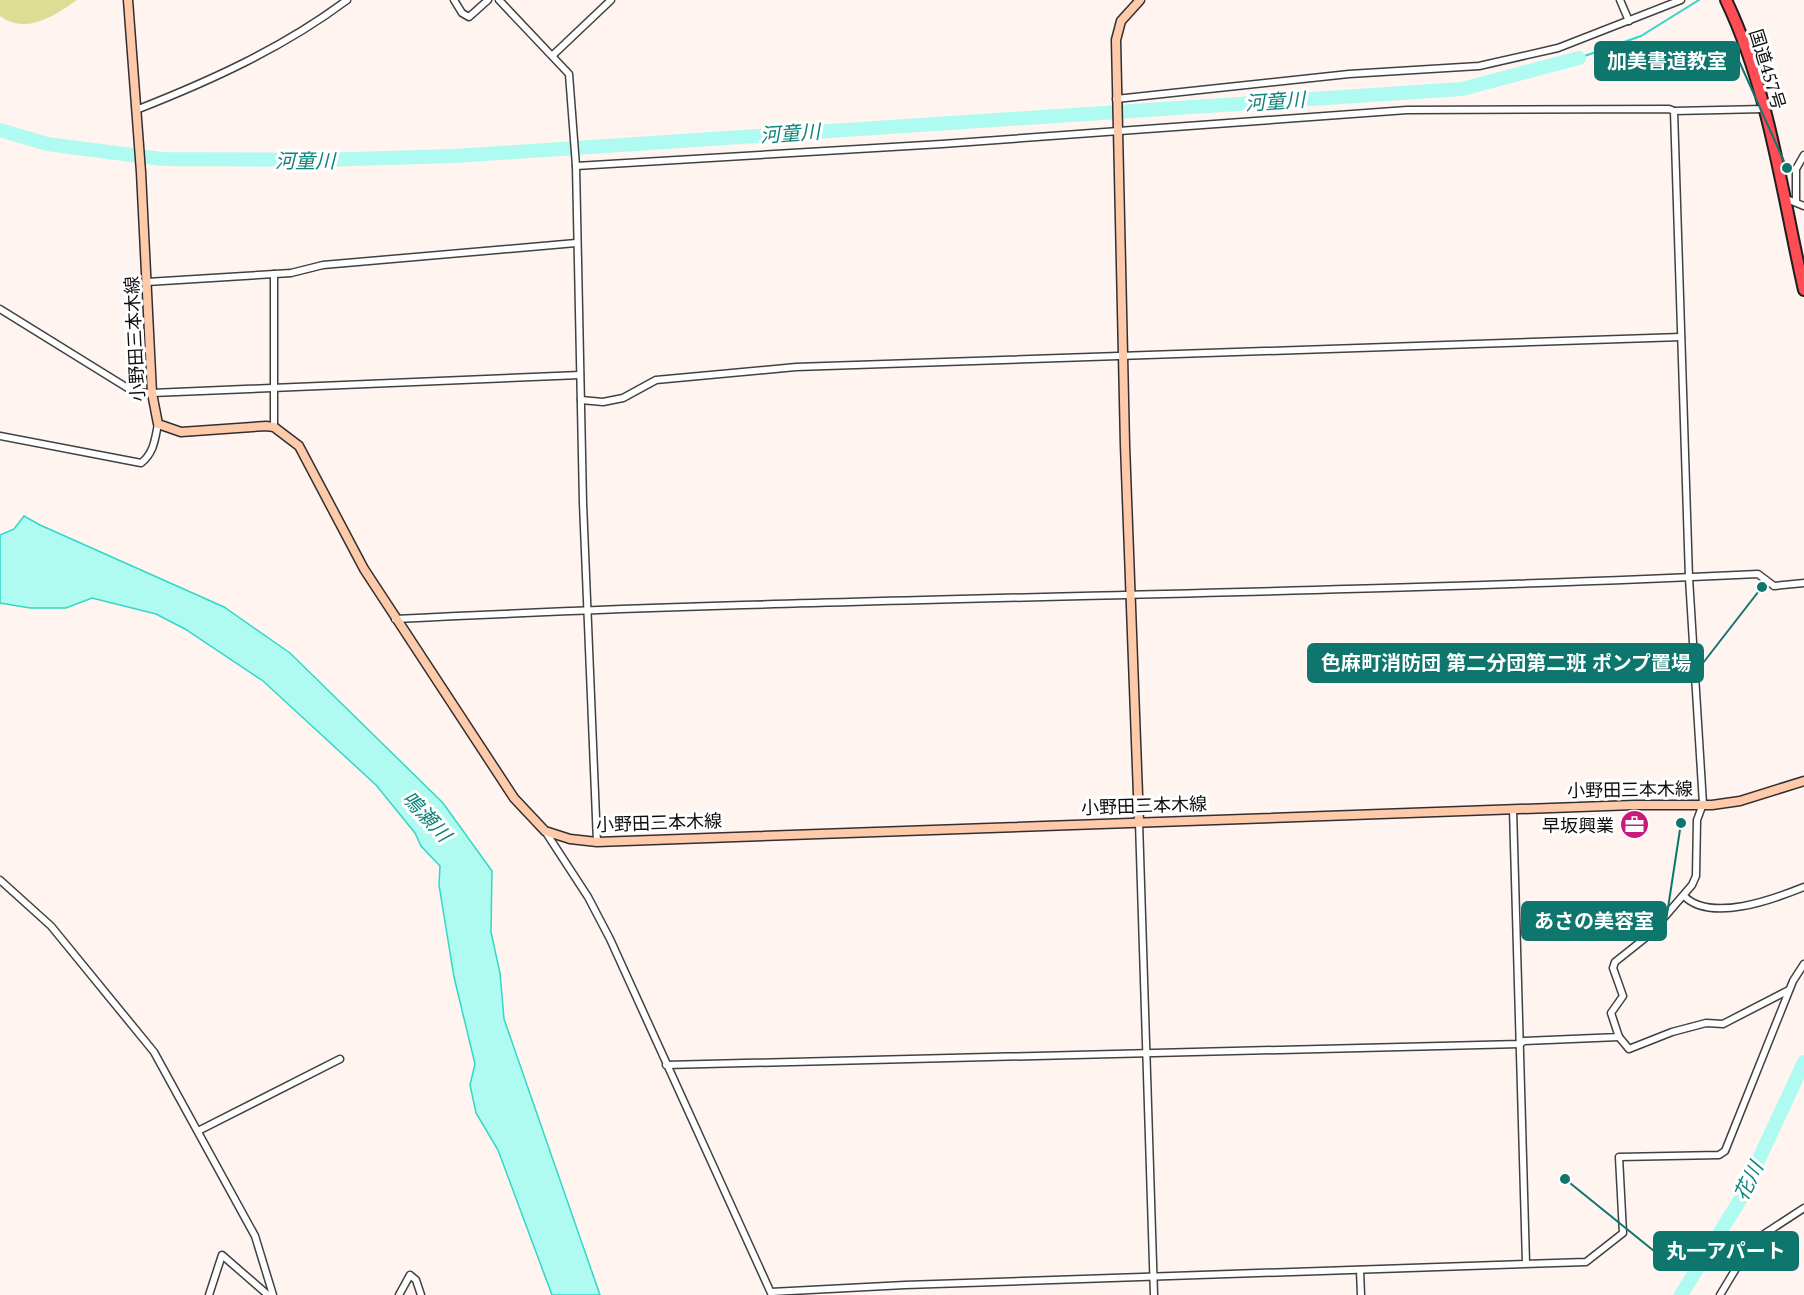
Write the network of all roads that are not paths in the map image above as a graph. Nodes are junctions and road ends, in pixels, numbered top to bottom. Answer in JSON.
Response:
{"nodes":[{"id":1,"x":128,"y":0,"type":"edge"},
{"id":2,"x":347,"y":0,"type":"edge"},
{"id":3,"x":454,"y":0,"type":"edge"},
{"id":4,"x":488,"y":0,"type":"edge"},
{"id":5,"x":499,"y":0,"type":"edge"},
{"id":6,"x":611,"y":0,"type":"edge"},
{"id":7,"x":1140,"y":0,"type":"edge"},
{"id":8,"x":1620,"y":0,"type":"edge"},
{"id":9,"x":1681,"y":0,"type":"edge"},
{"id":10,"x":1726,"y":0,"type":"edge"},
{"id":11,"x":1629,"y":21,"type":"junction"},
{"id":12,"x":553,"y":55,"type":"junction"},
{"id":13,"x":1116,"y":101,"type":"junction"},
{"id":14,"x":1764,"y":109,"type":"junction"},
{"id":15,"x":136,"y":110,"type":"junction"},
{"id":16,"x":1674,"y":111,"type":"junction"},
{"id":17,"x":1117,"y":130,"type":"junction"},
{"id":18,"x":1804,"y":155,"type":"edge"},
{"id":19,"x":576,"y":165,"type":"junction"},
{"id":20,"x":1784,"y":198,"type":"junction"},
{"id":21,"x":1796,"y":201,"type":"junction"},
{"id":22,"x":1804,"y":206,"type":"edge"},
{"id":23,"x":576,"y":243,"type":"junction"},
{"id":24,"x":274,"y":274,"type":"junction"},
{"id":25,"x":147,"y":282,"type":"junction"},
{"id":26,"x":1804,"y":290,"type":"edge"},
{"id":27,"x":0,"y":309,"type":"edge"},
{"id":28,"x":1681,"y":337,"type":"junction"},
{"id":29,"x":1123,"y":356,"type":"junction"},
{"id":30,"x":580,"y":375,"type":"junction"},
{"id":31,"x":275,"y":386,"type":"junction"},
{"id":32,"x":152,"y":393,"type":"junction"},
{"id":33,"x":581,"y":400,"type":"junction"},
{"id":34,"x":158,"y":424,"type":"junction"},
{"id":35,"x":274,"y":427,"type":"junction"},
{"id":36,"x":0,"y":436,"type":"edge"},
{"id":37,"x":1689,"y":578,"type":"junction"},
{"id":38,"x":1804,"y":582,"type":"edge"},
{"id":39,"x":1130,"y":596,"type":"junction"},
{"id":40,"x":589,"y":611,"type":"junction"},
{"id":41,"x":395,"y":619,"type":"junction"},
{"id":42,"x":1804,"y":781,"type":"edge"},
{"id":43,"x":1703,"y":804,"type":"junction"},
{"id":44,"x":1513,"y":809,"type":"junction"},
{"id":45,"x":1138,"y":822,"type":"junction"},
{"id":46,"x":545,"y":831,"type":"junction"},
{"id":47,"x":597,"y":842,"type":"junction"},
{"id":48,"x":0,"y":880,"type":"edge"},
{"id":49,"x":1804,"y":887,"type":"edge"},
{"id":50,"x":1684,"y":896,"type":"junction"},
{"id":51,"x":1804,"y":964,"type":"edge"},
{"id":52,"x":1790,"y":990,"type":"junction"},
{"id":53,"x":1619,"y":1037,"type":"junction"},
{"id":54,"x":1520,"y":1044,"type":"junction"},
{"id":55,"x":1146,"y":1053,"type":"junction"},
{"id":56,"x":340,"y":1059,"type":"dead end"},
{"id":57,"x":666,"y":1065,"type":"junction"},
{"id":58,"x":198,"y":1131,"type":"junction"},
{"id":59,"x":1804,"y":1208,"type":"edge"},
{"id":60,"x":1526,"y":1263,"type":"junction"},
{"id":61,"x":1360,"y":1270,"type":"junction"},
{"id":62,"x":1154,"y":1277,"type":"junction"},
{"id":63,"x":771,"y":1293,"type":"edge"},
{"id":64,"x":209,"y":1295,"type":"edge"},
{"id":65,"x":268,"y":1295,"type":"edge"},
{"id":66,"x":273,"y":1295,"type":"edge"},
{"id":67,"x":399,"y":1295,"type":"edge"},
{"id":68,"x":421,"y":1295,"type":"edge"},
{"id":69,"x":1154,"y":1295,"type":"edge"},
{"id":70,"x":1361,"y":1295,"type":"edge"},
{"id":71,"x":1720,"y":1295,"type":"edge"}],
"edges":[{"from":1,"to":15,"type":"main road","name":"小野田三本木線"},
{"from":2,"to":15,"type":"street"},
{"from":3,"to":4,"type":"street"},
{"from":5,"to":12,"type":"street"},
{"from":6,"to":12,"type":"street"},
{"from":7,"to":13,"type":"main road"},
{"from":8,"to":11,"type":"street"},
{"from":9,"to":11,"type":"street"},
{"from":10,"to":14,"type":"highway","name":"国道457号"},
{"from":11,"to":13,"type":"street"},
{"from":12,"to":19,"type":"street"},
{"from":13,"to":17,"type":"main road"},
{"from":14,"to":16,"type":"street"},
{"from":14,"to":20,"type":"highway","name":"国道457号"},
{"from":15,"to":25,"type":"main road","name":"小野田三本木線"},
{"from":16,"to":17,"type":"street"},
{"from":16,"to":28,"type":"street"},
{"from":17,"to":19,"type":"street"},
{"from":17,"to":29,"type":"main road"},
{"from":18,"to":21,"type":"street"},
{"from":19,"to":23,"type":"street"},
{"from":20,"to":21,"type":"street"},
{"from":20,"to":26,"type":"highway","name":"国道457号"},
{"from":21,"to":22,"type":"street"},
{"from":23,"to":24,"type":"street"},
{"from":23,"to":30,"type":"street"},
{"from":24,"to":25,"type":"street"},
{"from":24,"to":31,"type":"street"},
{"from":25,"to":32,"type":"main road","name":"小野田三本木線"},
{"from":27,"to":32,"type":"street"},
{"from":28,"to":29,"type":"street"},
{"from":28,"to":37,"type":"street"},
{"from":29,"to":33,"type":"street"},
{"from":29,"to":39,"type":"main road"},
{"from":30,"to":31,"type":"street"},
{"from":30,"to":33,"type":"street"},
{"from":31,"to":32,"type":"street"},
{"from":31,"to":35,"type":"street"},
{"from":32,"to":34,"type":"main road","name":"小野田三本木線"},
{"from":33,"to":40,"type":"street"},
{"from":34,"to":35,"type":"main road","name":"小野田三本木線"},
{"from":34,"to":36,"type":"street"},
{"from":35,"to":41,"type":"main road"},
{"from":37,"to":38,"type":"street"},
{"from":37,"to":39,"type":"street"},
{"from":37,"to":43,"type":"street"},
{"from":39,"to":40,"type":"street"},
{"from":39,"to":45,"type":"main road"},
{"from":40,"to":41,"type":"street"},
{"from":40,"to":47,"type":"street"},
{"from":41,"to":46,"type":"main road"},
{"from":42,"to":43,"type":"main road","name":"小野田三本木線"},
{"from":43,"to":44,"type":"main road","name":"小野田三本木線"},
{"from":43,"to":50,"type":"street"},
{"from":44,"to":45,"type":"main road","name":"小野田三本木線"},
{"from":44,"to":54,"type":"street"},
{"from":45,"to":47,"type":"main road","name":"小野田三本木線"},
{"from":45,"to":55,"type":"street"},
{"from":46,"to":47,"type":"main road","name":"小野田三本木線"},
{"from":46,"to":57,"type":"street"},
{"from":48,"to":58,"type":"street"},
{"from":49,"to":50,"type":"street"},
{"from":50,"to":53,"type":"street"},
{"from":51,"to":52,"type":"street"},
{"from":52,"to":53,"type":"street"},
{"from":52,"to":60,"type":"street"},
{"from":53,"to":54,"type":"street"},
{"from":54,"to":55,"type":"street"},
{"from":54,"to":60,"type":"street"},
{"from":55,"to":57,"type":"street"},
{"from":55,"to":62,"type":"street"},
{"from":56,"to":58,"type":"street"},
{"from":57,"to":63,"type":"street"},
{"from":58,"to":66,"type":"street"},
{"from":59,"to":71,"type":"street"},
{"from":60,"to":61,"type":"street"},
{"from":61,"to":62,"type":"street"},
{"from":61,"to":70,"type":"street"},
{"from":62,"to":63,"type":"street"},
{"from":62,"to":69,"type":"street"},
{"from":64,"to":65,"type":"street"},
{"from":67,"to":68,"type":"street"}]}
